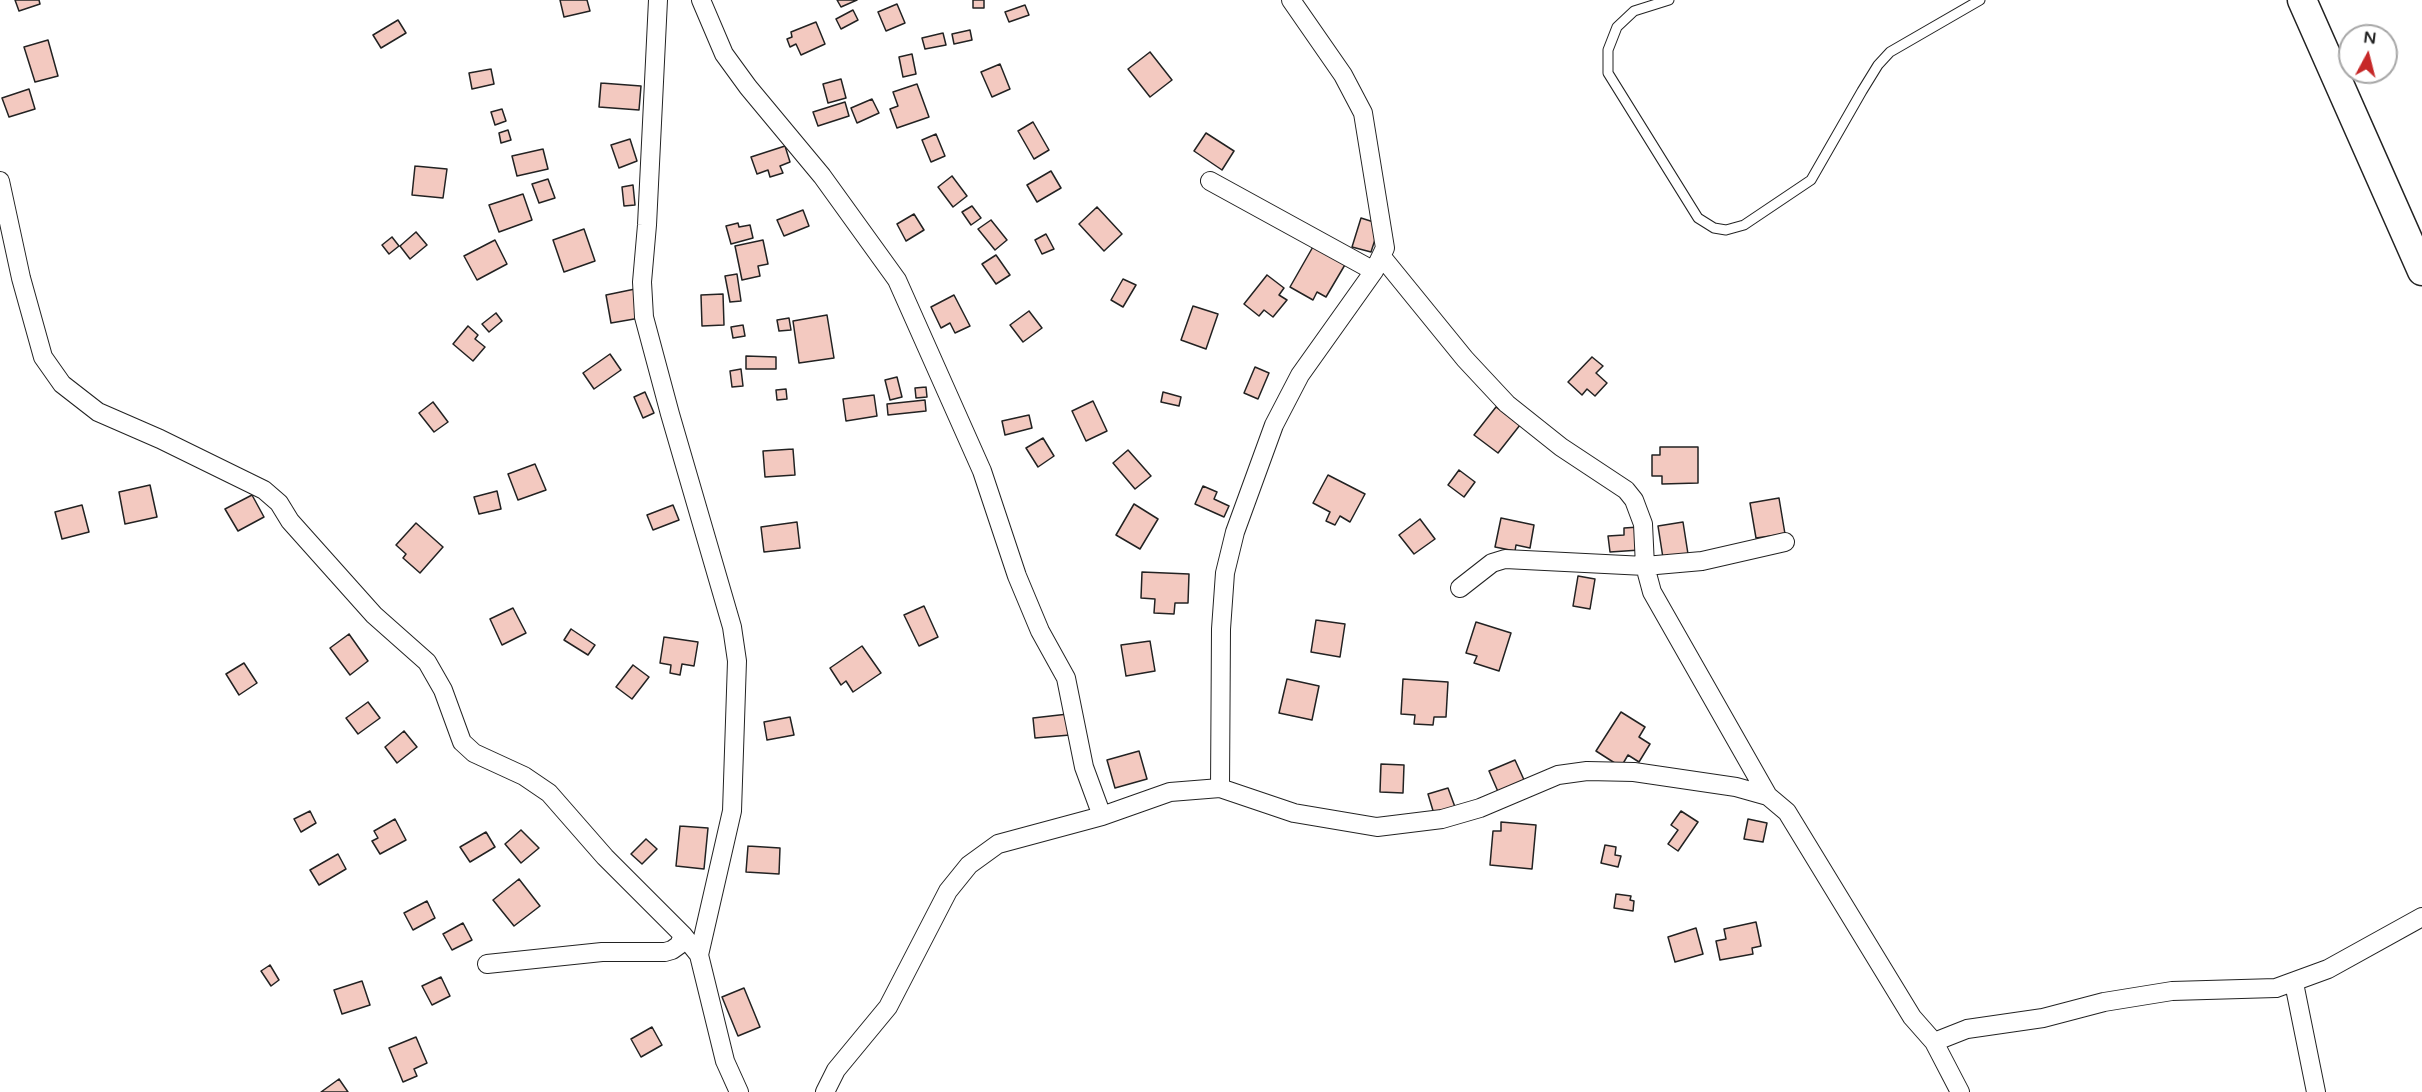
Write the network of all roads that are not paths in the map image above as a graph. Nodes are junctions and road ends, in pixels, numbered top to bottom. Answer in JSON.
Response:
{"nodes":[{"id":1,"x":658,"y":0,"type":"edge"},
{"id":2,"x":701,"y":0,"type":"edge"},
{"id":3,"x":1291,"y":0,"type":"edge"},
{"id":4,"x":1669,"y":0,"type":"edge"},
{"id":5,"x":1980,"y":0,"type":"edge"},
{"id":6,"x":2302,"y":0,"type":"edge"},
{"id":7,"x":0,"y":181,"type":"edge"},
{"id":8,"x":1210,"y":181,"type":"dead end"},
{"id":9,"x":1378,"y":264,"type":"junction"},
{"id":10,"x":2422,"y":270,"type":"edge"},
{"id":11,"x":1785,"y":542,"type":"dead end"},
{"id":12,"x":1644,"y":566,"type":"junction"},
{"id":13,"x":1460,"y":588,"type":"dead end"},
{"id":14,"x":1220,"y":788,"type":"junction"},
{"id":15,"x":1768,"y":796,"type":"junction"},
{"id":16,"x":1102,"y":816,"type":"junction"},
{"id":17,"x":2422,"y":917,"type":"edge"},
{"id":18,"x":683,"y":935,"type":"junction"},
{"id":19,"x":699,"y":955,"type":"junction"},
{"id":20,"x":487,"y":964,"type":"dead end"},
{"id":21,"x":2294,"y":982,"type":"junction"},
{"id":22,"x":1934,"y":1042,"type":"junction"},
{"id":23,"x":739,"y":1092,"type":"edge"},
{"id":24,"x":825,"y":1092,"type":"edge"},
{"id":25,"x":1960,"y":1092,"type":"edge"},
{"id":26,"x":2316,"y":1092,"type":"edge"}],
"edges":[{"from":1,"to":19,"type":"street"},
{"from":2,"to":16,"type":"street"},
{"from":3,"to":9,"type":"street"},
{"from":4,"to":5,"type":"lane"},
{"from":6,"to":10,"type":"main road"},
{"from":7,"to":18,"type":"street"},
{"from":8,"to":9,"type":"street"},
{"from":9,"to":12,"type":"street"},
{"from":9,"to":14,"type":"street"},
{"from":11,"to":12,"type":"street"},
{"from":12,"to":13,"type":"street"},
{"from":12,"to":15,"type":"street"},
{"from":14,"to":15,"type":"street"},
{"from":14,"to":16,"type":"street"},
{"from":15,"to":22,"type":"street"},
{"from":16,"to":24,"type":"street"},
{"from":17,"to":21,"type":"street"},
{"from":18,"to":19,"type":"street"},
{"from":18,"to":20,"type":"street"},
{"from":19,"to":23,"type":"street"},
{"from":21,"to":22,"type":"street"},
{"from":21,"to":26,"type":"street"},
{"from":22,"to":25,"type":"street"}]}
